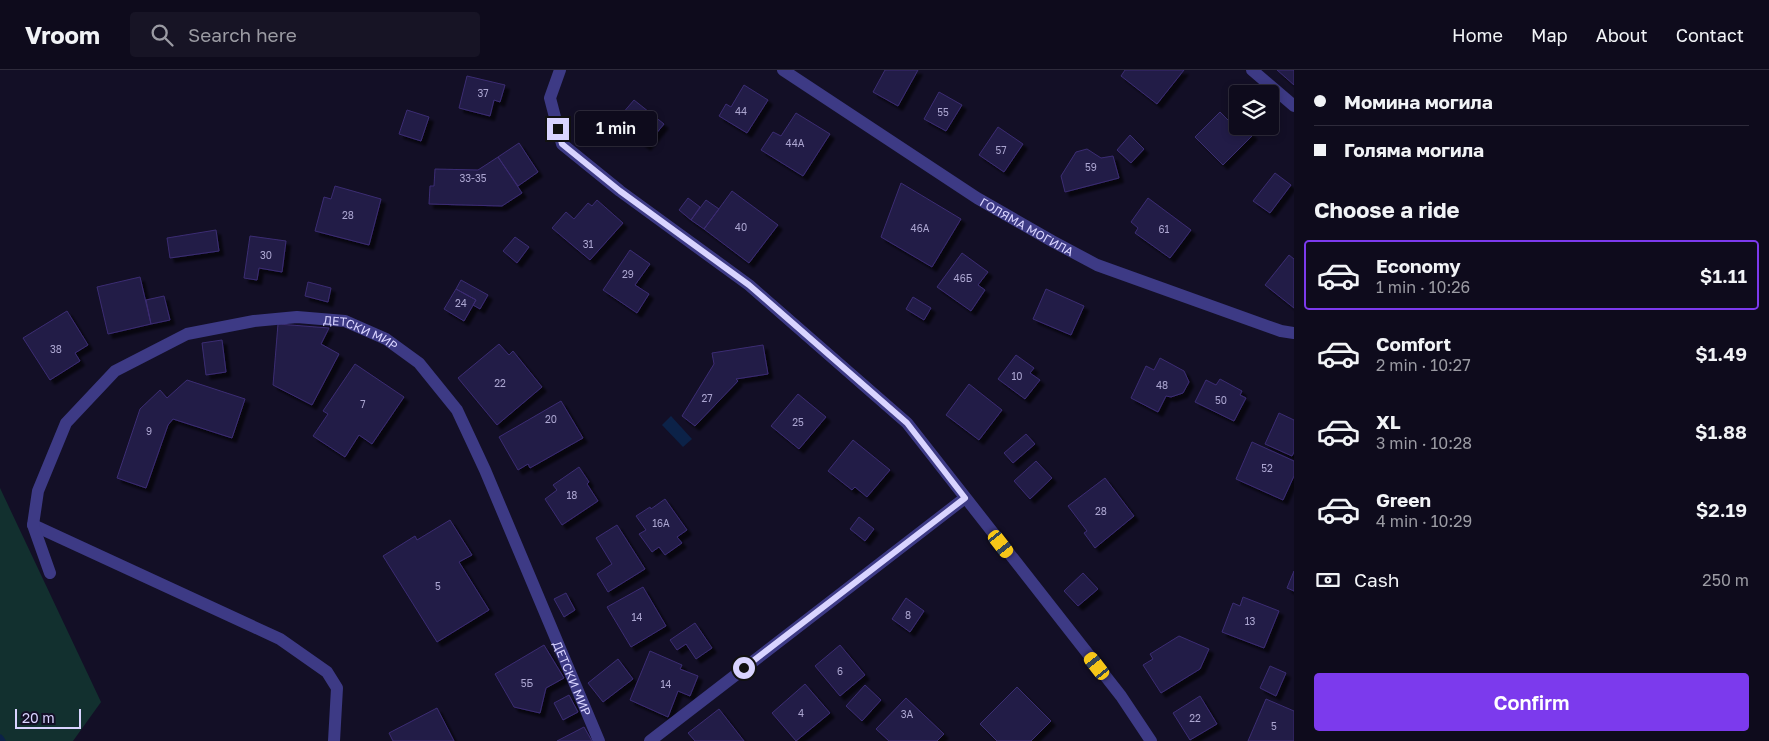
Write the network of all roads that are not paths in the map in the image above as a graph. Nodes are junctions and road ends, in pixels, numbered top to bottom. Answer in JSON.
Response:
{"nodes":[{"id":1,"x":560,"y":70,"type":"edge"},
{"id":2,"x":783,"y":70,"type":"edge"},
{"id":3,"x":1252,"y":70,"type":"edge"},
{"id":4,"x":1294,"y":106,"type":"edge"},
{"id":5,"x":1294,"y":333,"type":"edge"},
{"id":6,"x":965,"y":498,"type":"junction"},
{"id":7,"x":33,"y":525,"type":"junction"},
{"id":8,"x":50,"y":573,"type":"dead end"},
{"id":9,"x":334,"y":741,"type":"edge"},
{"id":10,"x":599,"y":741,"type":"edge"},
{"id":11,"x":650,"y":741,"type":"edge"},
{"id":12,"x":1151,"y":741,"type":"edge"}],
"edges":[{"from":1,"to":6,"type":"street"},
{"from":2,"to":5,"type":"street","name":"ГОЛЯМА МОГИЛА"},
{"from":3,"to":4,"type":"street"},
{"from":6,"to":11,"type":"street"},
{"from":6,"to":12,"type":"street"},
{"from":7,"to":8,"type":"street","name":"ДЕТСКИ МИР"},
{"from":7,"to":9,"type":"street"},
{"from":7,"to":10,"type":"street","name":"ДЕТСКИ МИР"}]}
